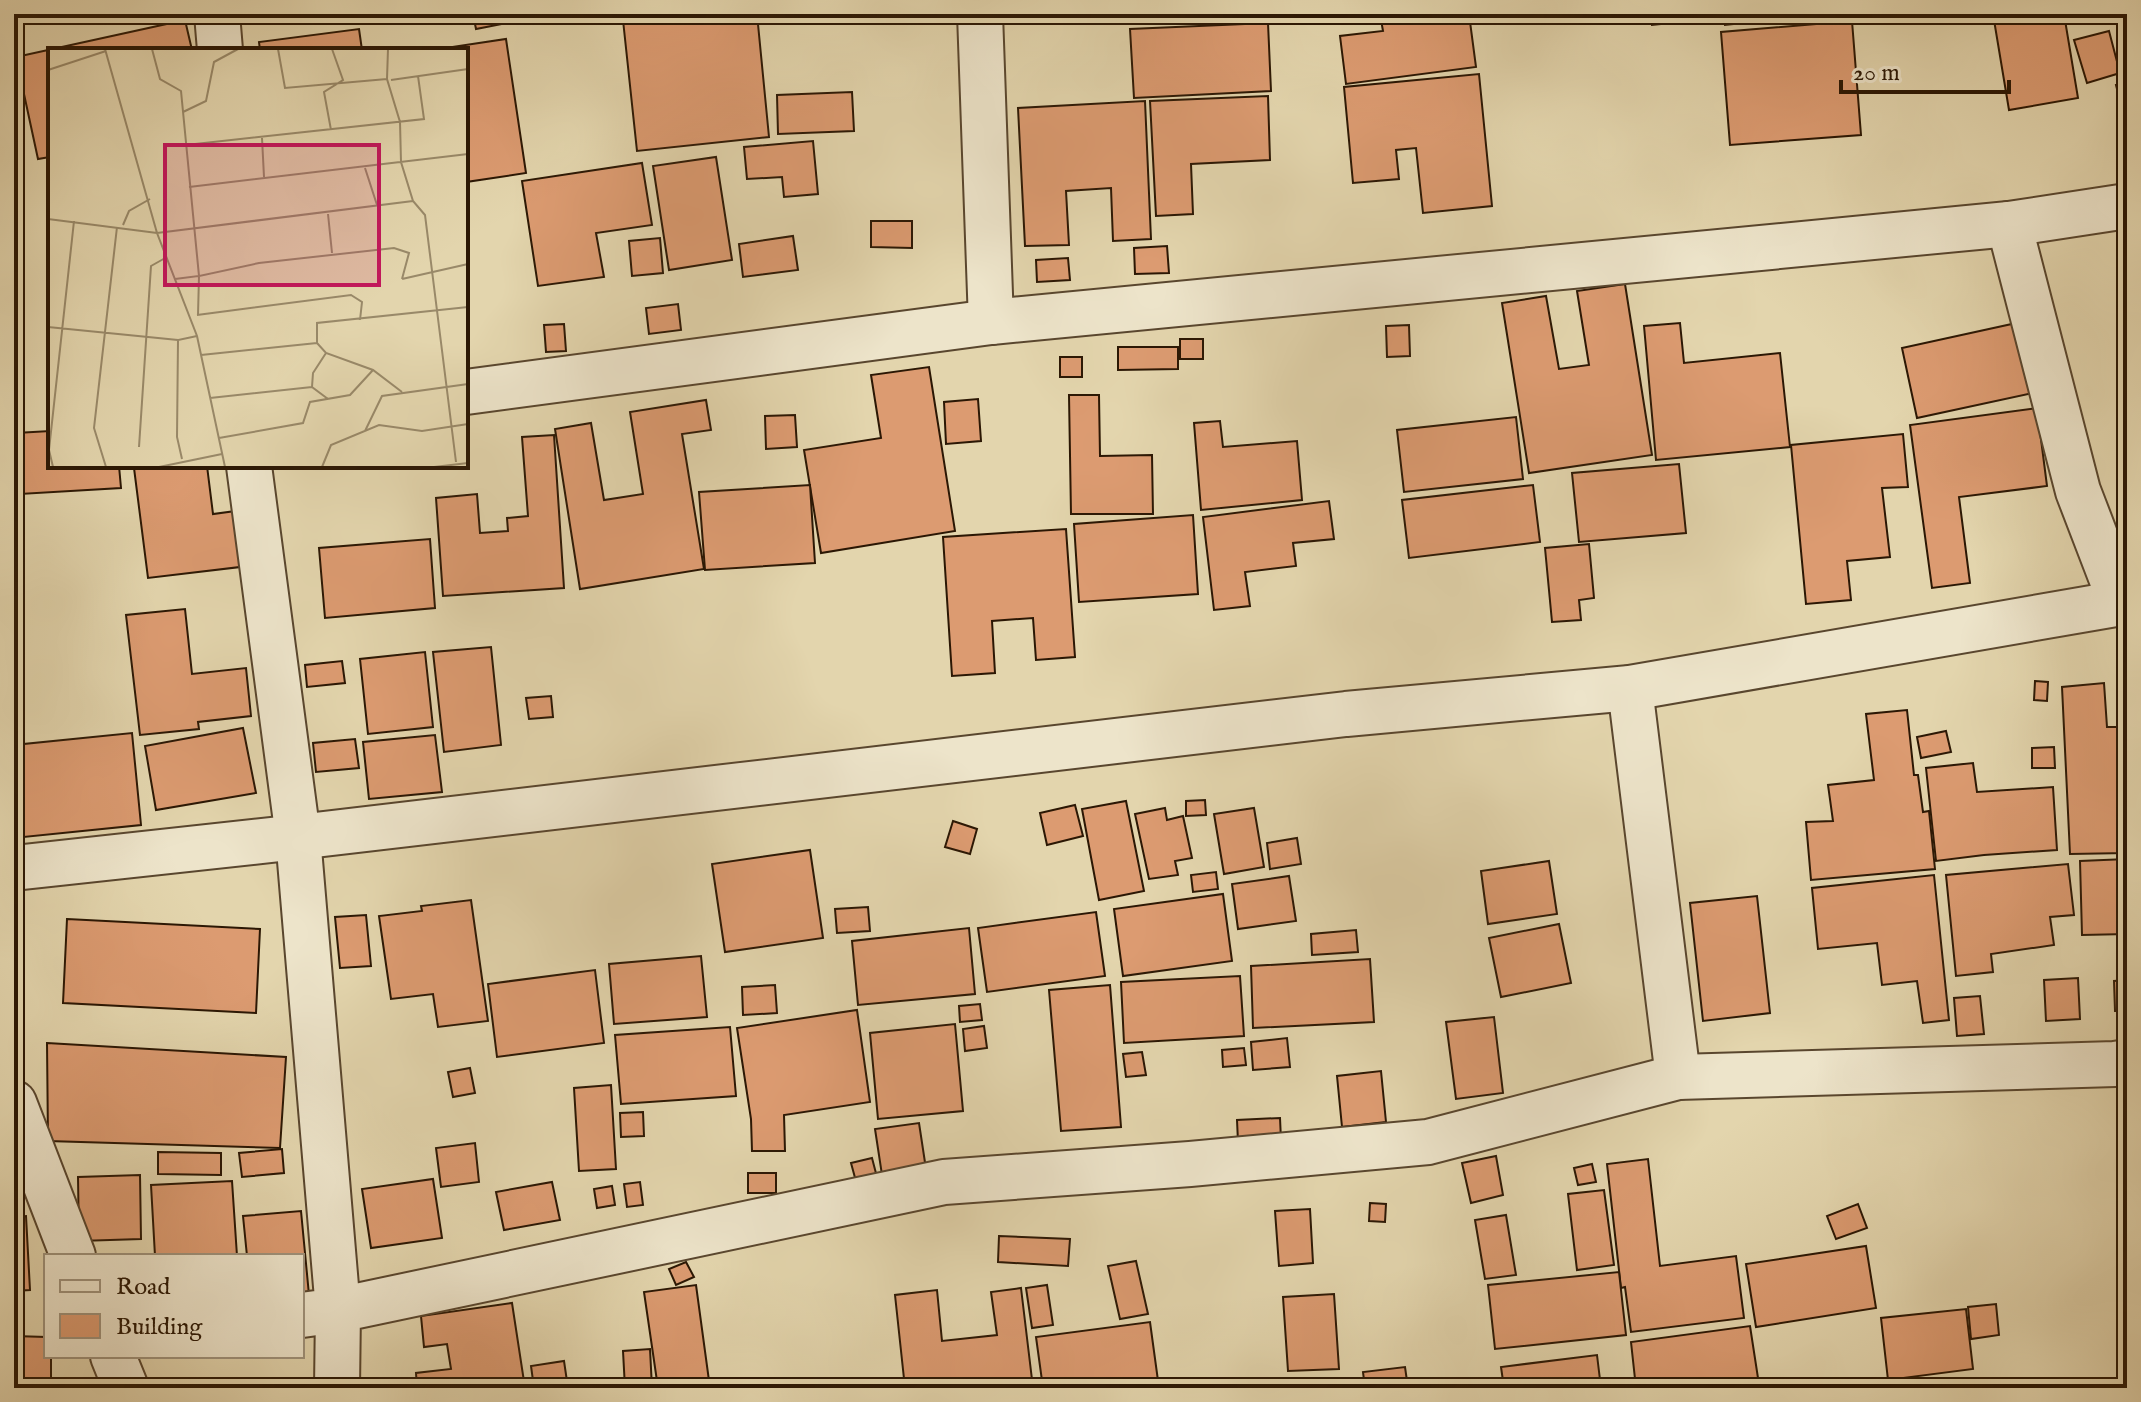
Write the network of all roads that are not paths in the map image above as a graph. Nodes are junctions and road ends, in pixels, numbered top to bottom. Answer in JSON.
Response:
{"nodes":[{"id":1,"x":217,"y":14,"type":"edge"},
{"id":2,"x":980,"y":14,"type":"edge"},
{"id":3,"x":220,"y":48,"type":"edge"},
{"id":4,"x":2127,"y":206,"type":"edge"},
{"id":5,"x":2009,"y":224,"type":"junction"},
{"id":6,"x":991,"y":322,"type":"junction"},
{"id":7,"x":468,"y":392,"type":"edge"},
{"id":8,"x":249,"y":468,"type":"edge"},
{"id":9,"x":2124,"y":602,"type":"edge"},
{"id":10,"x":1630,"y":688,"type":"junction"},
{"id":11,"x":298,"y":837,"type":"junction"},
{"id":12,"x":14,"y":868,"type":"edge"},
{"id":13,"x":2127,"y":1062,"type":"edge"},
{"id":14,"x":1678,"y":1077,"type":"junction"},
{"id":15,"x":17,"y":1118,"type":"edge"},
{"id":16,"x":72,"y":1254,"type":"edge"},
{"id":17,"x":320,"y":1312,"type":"edge"},
{"id":18,"x":114,"y":1358,"type":"edge"},
{"id":19,"x":126,"y":1388,"type":"edge"},
{"id":20,"x":337,"y":1388,"type":"edge"}],
"edges":[{"from":1,"to":3,"type":"street"},
{"from":2,"to":6,"type":"street"},
{"from":4,"to":5,"type":"street"},
{"from":5,"to":6,"type":"street"},
{"from":5,"to":9,"type":"street"},
{"from":6,"to":7,"type":"street"},
{"from":8,"to":11,"type":"street"},
{"from":9,"to":10,"type":"street"},
{"from":10,"to":11,"type":"street"},
{"from":10,"to":14,"type":"street"},
{"from":11,"to":12,"type":"street"},
{"from":11,"to":17,"type":"street"},
{"from":13,"to":14,"type":"street"},
{"from":14,"to":17,"type":"street"},
{"from":15,"to":16,"type":"street"},
{"from":17,"to":20,"type":"street"},
{"from":18,"to":19,"type":"street"}]}
